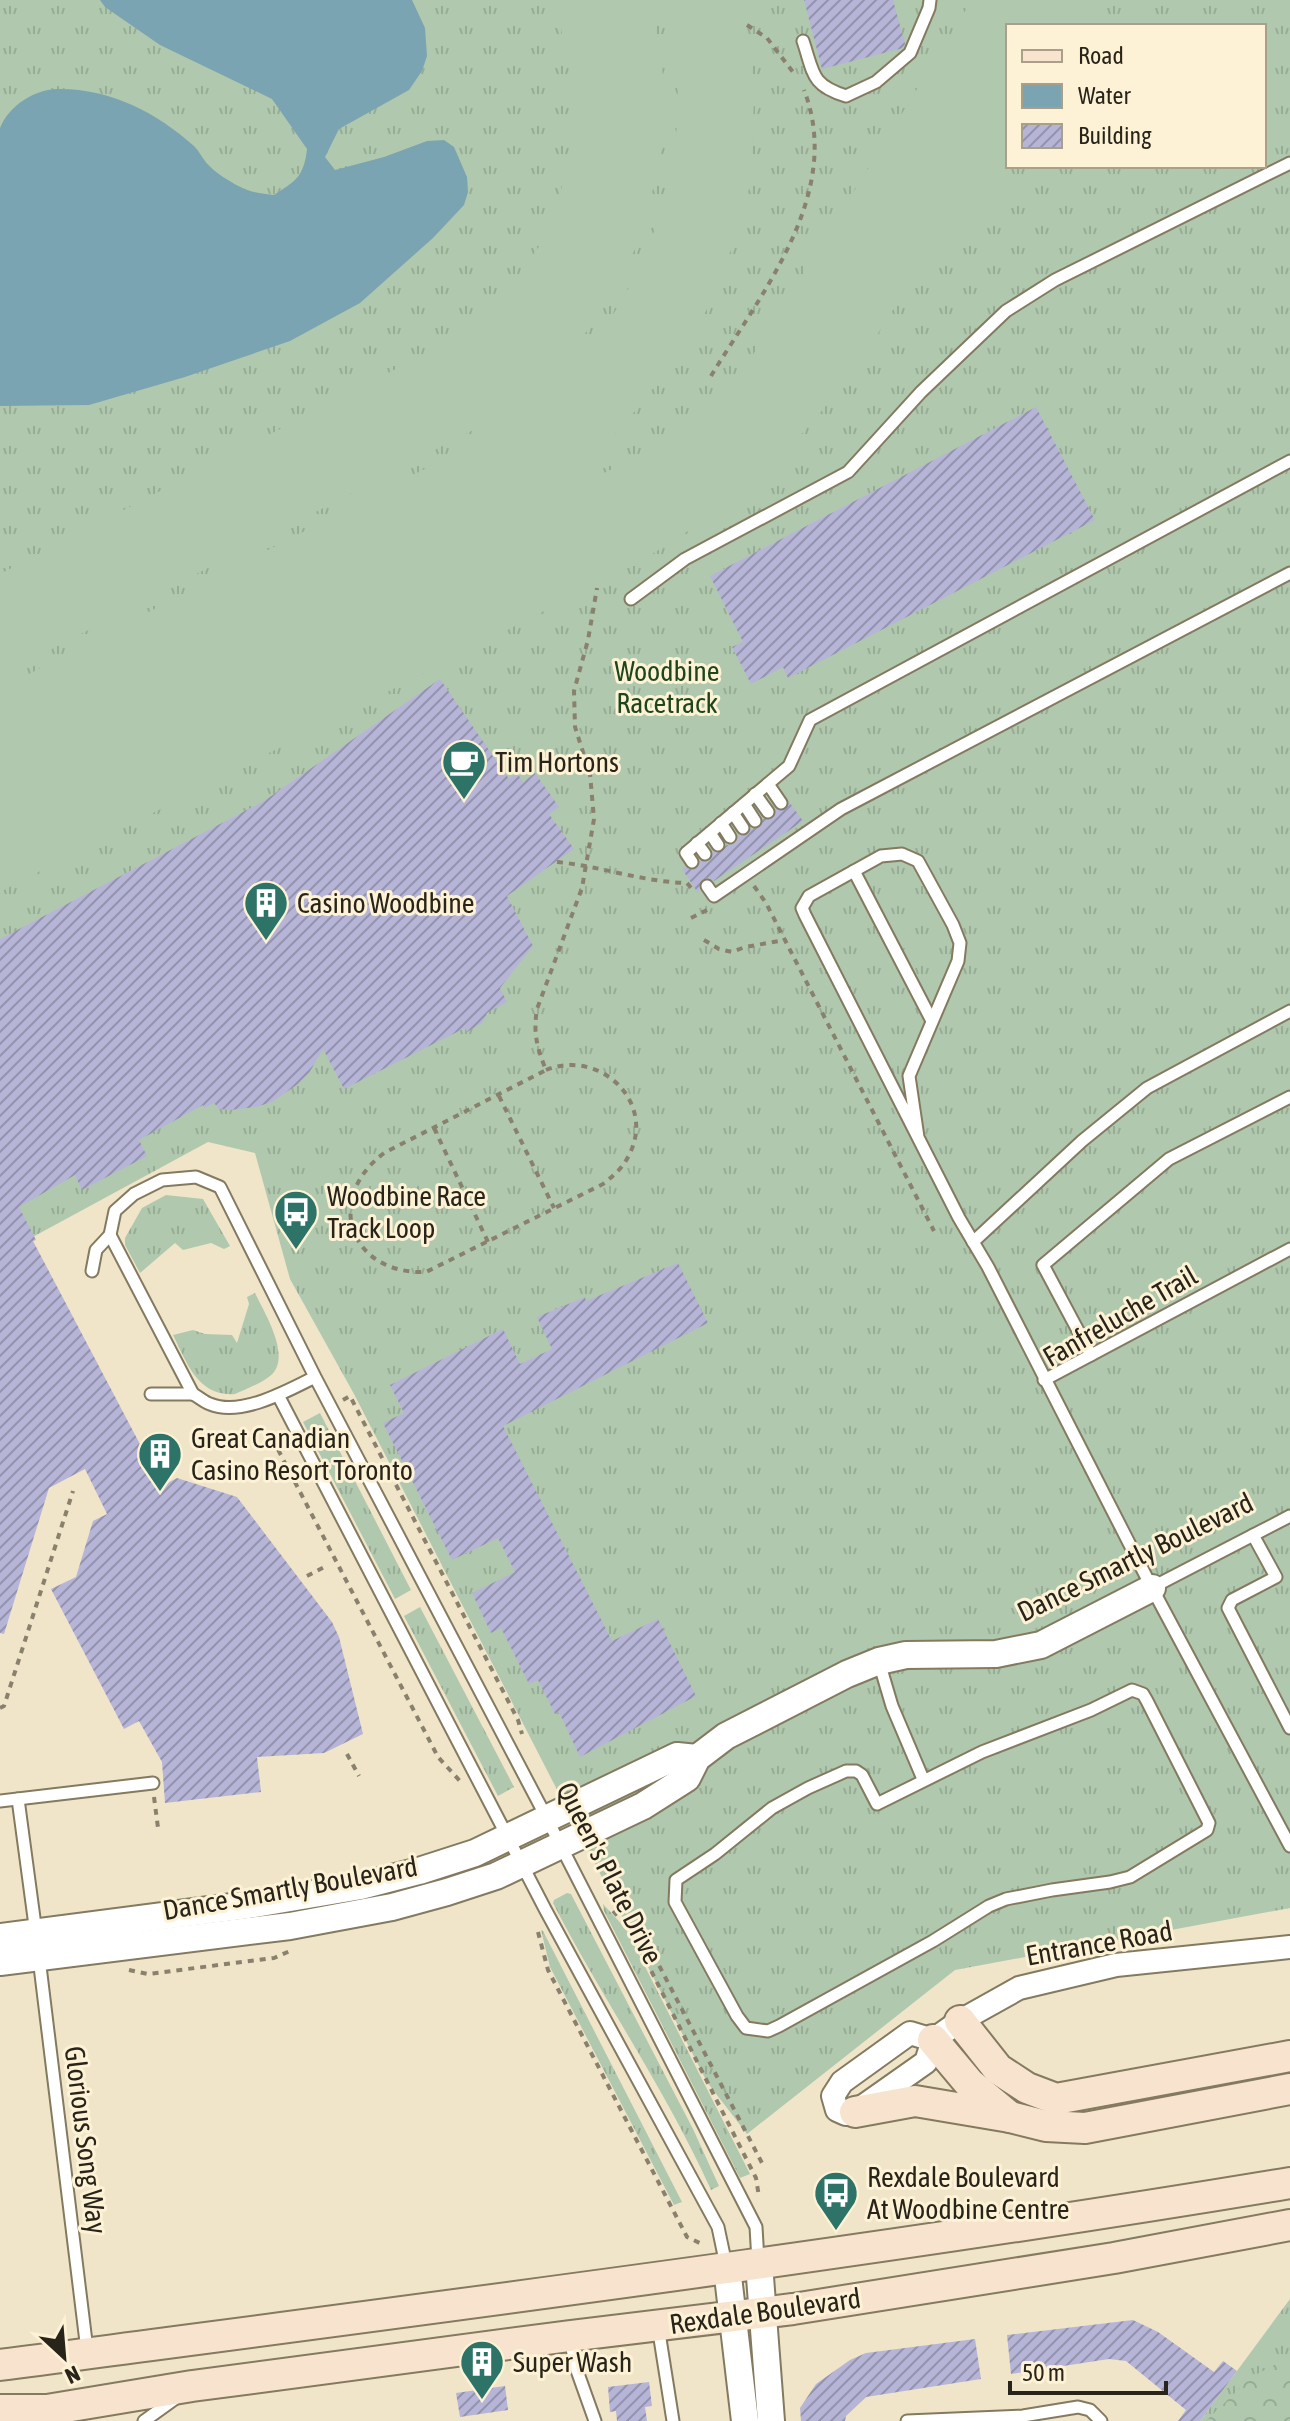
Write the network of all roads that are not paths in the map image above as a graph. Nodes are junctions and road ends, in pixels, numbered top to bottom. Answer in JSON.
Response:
{"nodes":[{"id":1,"x":930,"y":0,"type":"edge"},
{"id":2,"x":803,"y":41,"type":"dead end"},
{"id":3,"x":1290,"y":163,"type":"edge"},
{"id":4,"x":1290,"y":461,"type":"edge"},
{"id":5,"x":1290,"y":573,"type":"edge"},
{"id":6,"x":631,"y":599,"type":"dead end"},
{"id":7,"x":768,"y":784,"type":"junction"},
{"id":8,"x":755,"y":794,"type":"junction"},
{"id":9,"x":781,"y":803,"type":"dead end"},
{"id":10,"x":744,"y":804,"type":"junction"},
{"id":11,"x":768,"y":812,"type":"dead end"},
{"id":12,"x":733,"y":813,"type":"junction"},
{"id":13,"x":755,"y":821,"type":"dead end"},
{"id":14,"x":721,"y":823,"type":"junction"},
{"id":15,"x":743,"y":828,"type":"dead end"},
{"id":16,"x":710,"y":833,"type":"junction"},
{"id":17,"x":730,"y":837,"type":"dead end"},
{"id":18,"x":697,"y":843,"type":"junction"},
{"id":19,"x":718,"y":845,"type":"dead end"},
{"id":20,"x":705,"y":854,"type":"dead end"},
{"id":21,"x":692,"y":862,"type":"dead end"},
{"id":22,"x":854,"y":871,"type":"junction"},
{"id":23,"x":711,"y":891,"type":"dead end"},
{"id":24,"x":1290,"y":1011,"type":"edge"},
{"id":25,"x":932,"y":1021,"type":"junction"},
{"id":26,"x":1290,"y":1097,"type":"edge"},
{"id":27,"x":918,"y":1137,"type":"junction"},
{"id":28,"x":110,"y":1235,"type":"junction"},
{"id":29,"x":973,"y":1242,"type":"junction"},
{"id":30,"x":1290,"y":1249,"type":"edge"},
{"id":31,"x":92,"y":1271,"type":"dead end"},
{"id":32,"x":1091,"y":1355,"type":"junction"},
{"id":33,"x":315,"y":1377,"type":"junction"},
{"id":34,"x":1044,"y":1380,"type":"junction"},
{"id":35,"x":151,"y":1394,"type":"dead end"},
{"id":36,"x":193,"y":1394,"type":"junction"},
{"id":37,"x":278,"y":1395,"type":"junction"},
{"id":38,"x":1290,"y":1516,"type":"edge"},
{"id":39,"x":1253,"y":1535,"type":"junction"},
{"id":40,"x":1152,"y":1588,"type":"junction"},
{"id":41,"x":879,"y":1661,"type":"junction"},
{"id":42,"x":1290,"y":1728,"type":"edge"},
{"id":43,"x":697,"y":1758,"type":"junction"},
{"id":44,"x":923,"y":1779,"type":"junction"},
{"id":45,"x":153,"y":1783,"type":"dead end"},
{"id":46,"x":18,"y":1799,"type":"junction"},
{"id":47,"x":0,"y":1801,"type":"edge"},
{"id":48,"x":547,"y":1818,"type":"junction"},
{"id":49,"x":509,"y":1837,"type":"junction"},
{"id":50,"x":561,"y":1846,"type":"junction"},
{"id":51,"x":1290,"y":1846,"type":"edge"},
{"id":52,"x":522,"y":1864,"type":"junction"},
{"id":53,"x":0,"y":1937,"type":"edge"},
{"id":54,"x":38,"y":1945,"type":"junction"},
{"id":55,"x":1290,"y":1947,"type":"edge"},
{"id":56,"x":0,"y":1962,"type":"edge"},
{"id":57,"x":960,"y":2021,"type":"junction"},
{"id":58,"x":933,"y":2040,"type":"junction"},
{"id":59,"x":1290,"y":2056,"type":"edge"},
{"id":60,"x":1290,"y":2089,"type":"edge"},
{"id":61,"x":855,"y":2112,"type":"junction"},
{"id":62,"x":1010,"y":2117,"type":"junction"},
{"id":63,"x":1290,"y":2183,"type":"edge"},
{"id":64,"x":1111,"y":2213,"type":"junction"},
{"id":65,"x":1290,"y":2225,"type":"edge"},
{"id":66,"x":1114,"y":2258,"type":"junction"},
{"id":67,"x":726,"y":2261,"type":"junction"},
{"id":68,"x":759,"y":2264,"type":"junction"},
{"id":69,"x":748,"y":2314,"type":"junction"},
{"id":70,"x":658,"y":2325,"type":"junction"},
{"id":71,"x":570,"y":2336,"type":"junction"},
{"id":72,"x":87,"y":2353,"type":"junction"},
{"id":73,"x":0,"y":2365,"type":"edge"},
{"id":74,"x":192,"y":2386,"type":"junction"},
{"id":75,"x":0,"y":2410,"type":"edge"},
{"id":76,"x":1028,"y":2418,"type":"edge"},
{"id":77,"x":144,"y":2421,"type":"edge"},
{"id":78,"x":595,"y":2421,"type":"edge"},
{"id":79,"x":673,"y":2421,"type":"edge"},
{"id":80,"x":745,"y":2421,"type":"edge"},
{"id":81,"x":771,"y":2421,"type":"edge"},
{"id":82,"x":907,"y":2421,"type":"edge"},
{"id":83,"x":1101,"y":2421,"type":"edge"}],
"edges":[{"from":1,"to":2,"type":"lane"},
{"from":3,"to":6,"type":"lane"},
{"from":4,"to":7,"type":"lane"},
{"from":5,"to":23,"type":"lane"},
{"from":7,"to":8,"type":"lane"},
{"from":7,"to":9,"type":"lane"},
{"from":8,"to":10,"type":"lane"},
{"from":8,"to":11,"type":"lane"},
{"from":10,"to":12,"type":"lane"},
{"from":10,"to":13,"type":"lane"},
{"from":12,"to":14,"type":"lane"},
{"from":12,"to":15,"type":"lane"},
{"from":14,"to":16,"type":"lane"},
{"from":14,"to":17,"type":"lane"},
{"from":16,"to":18,"type":"lane"},
{"from":16,"to":19,"type":"lane"},
{"from":18,"to":20,"type":"lane"},
{"from":18,"to":21,"type":"lane"},
{"from":22,"to":25,"type":"lane"},
{"from":22,"to":25,"type":"lane"},
{"from":22,"to":27,"type":"lane"},
{"from":24,"to":29,"type":"lane"},
{"from":25,"to":27,"type":"lane"},
{"from":26,"to":32,"type":"lane"},
{"from":27,"to":29,"type":"lane"},
{"from":28,"to":31,"type":"lane","name":"Queen's Plate Drive"},
{"from":28,"to":33,"type":"lane","name":"Queen's Plate Drive"},
{"from":28,"to":36,"type":"lane"},
{"from":29,"to":34,"type":"lane"},
{"from":30,"to":32,"type":"lane","name":"Fanfreluche Trail"},
{"from":32,"to":34,"type":"lane","name":"Fanfreluche Trail"},
{"from":33,"to":37,"type":"lane"},
{"from":33,"to":48,"type":"lane","name":"Queen's Plate Drive"},
{"from":34,"to":40,"type":"lane","name":"Fanfreluche Trail"},
{"from":35,"to":36,"type":"lane"},
{"from":36,"to":37,"type":"lane"},
{"from":37,"to":49,"type":"lane","name":"Queen's Plate Drive"},
{"from":38,"to":39,"type":"lane","name":"Dance Smartly Boulevard"},
{"from":39,"to":40,"type":"lane","name":"Dance Smartly Boulevard"},
{"from":39,"to":42,"type":"lane"},
{"from":40,"to":41,"type":"street","name":"Dance Smartly Boulevard"},
{"from":40,"to":51,"type":"lane","name":"Fanfreluche Trail"},
{"from":41,"to":43,"type":"street","name":"Dance Smartly Boulevard"},
{"from":41,"to":44,"type":"lane"},
{"from":43,"to":48,"type":"street","name":"Dance Smartly Boulevard"},
{"from":43,"to":50,"type":"street","name":"Dance Smartly Boulevard"},
{"from":44,"to":44,"type":"lane"},
{"from":45,"to":46,"type":"lane"},
{"from":46,"to":47,"type":"lane"},
{"from":46,"to":54,"type":"lane","name":"Glorious Song Way"},
{"from":48,"to":49,"type":"street","name":"Dance Smartly Boulevard"},
{"from":48,"to":50,"type":"lane","name":"Queen's Plate Drive"},
{"from":49,"to":52,"type":"lane","name":"Queen's Plate Drive"},
{"from":49,"to":54,"type":"street","name":"Dance Smartly Boulevard"},
{"from":50,"to":52,"type":"street","name":"Dance Smartly Boulevard"},
{"from":50,"to":68,"type":"lane","name":"Queen's Plate Drive"},
{"from":52,"to":54,"type":"street","name":"Dance Smartly Boulevard"},
{"from":52,"to":67,"type":"lane","name":"Queen's Plate Drive"},
{"from":53,"to":54,"type":"street","name":"Dance Smartly Boulevard"},
{"from":54,"to":56,"type":"street","name":"Dance Smartly Boulevard"},
{"from":54,"to":72,"type":"lane","name":"Glorious Song Way"},
{"from":55,"to":57,"type":"street","name":"Entrance Road"},
{"from":57,"to":58,"type":"street","name":"Entrance Road"},
{"from":57,"to":59,"type":"main road"},
{"from":58,"to":61,"type":"street","name":"Entrance Road"},
{"from":58,"to":61,"type":"street"},
{"from":58,"to":62,"type":"main road"},
{"from":60,"to":62,"type":"main road"},
{"from":61,"to":62,"type":"main road"},
{"from":63,"to":64,"type":"main road","name":"Rexdale Boulevard"},
{"from":64,"to":66,"type":"main road"},
{"from":64,"to":68,"type":"main road","name":"Rexdale Boulevard"},
{"from":65,"to":66,"type":"main road","name":"Rexdale Boulevard"},
{"from":66,"to":69,"type":"main road","name":"Rexdale Boulevard"},
{"from":67,"to":68,"type":"main road","name":"Rexdale Boulevard"},
{"from":67,"to":69,"type":"street","name":"Queen's Plate Drive"},
{"from":67,"to":72,"type":"main road","name":"Rexdale Boulevard"},
{"from":68,"to":69,"type":"street","name":"Queen's Plate Drive"},
{"from":69,"to":70,"type":"main road","name":"Rexdale Boulevard"},
{"from":69,"to":80,"type":"street","name":"Queen's Plate Drive"},
{"from":69,"to":81,"type":"street","name":"Queen's Plate Drive"},
{"from":70,"to":71,"type":"main road","name":"Rexdale Boulevard"},
{"from":70,"to":79,"type":"lane"},
{"from":71,"to":74,"type":"main road","name":"Rexdale Boulevard"},
{"from":71,"to":78,"type":"lane"},
{"from":72,"to":73,"type":"main road","name":"Rexdale Boulevard"},
{"from":74,"to":75,"type":"main road","name":"Rexdale Boulevard"},
{"from":74,"to":77,"type":"lane"},
{"from":76,"to":82,"type":"lane"},
{"from":76,"to":83,"type":"lane"}]}
